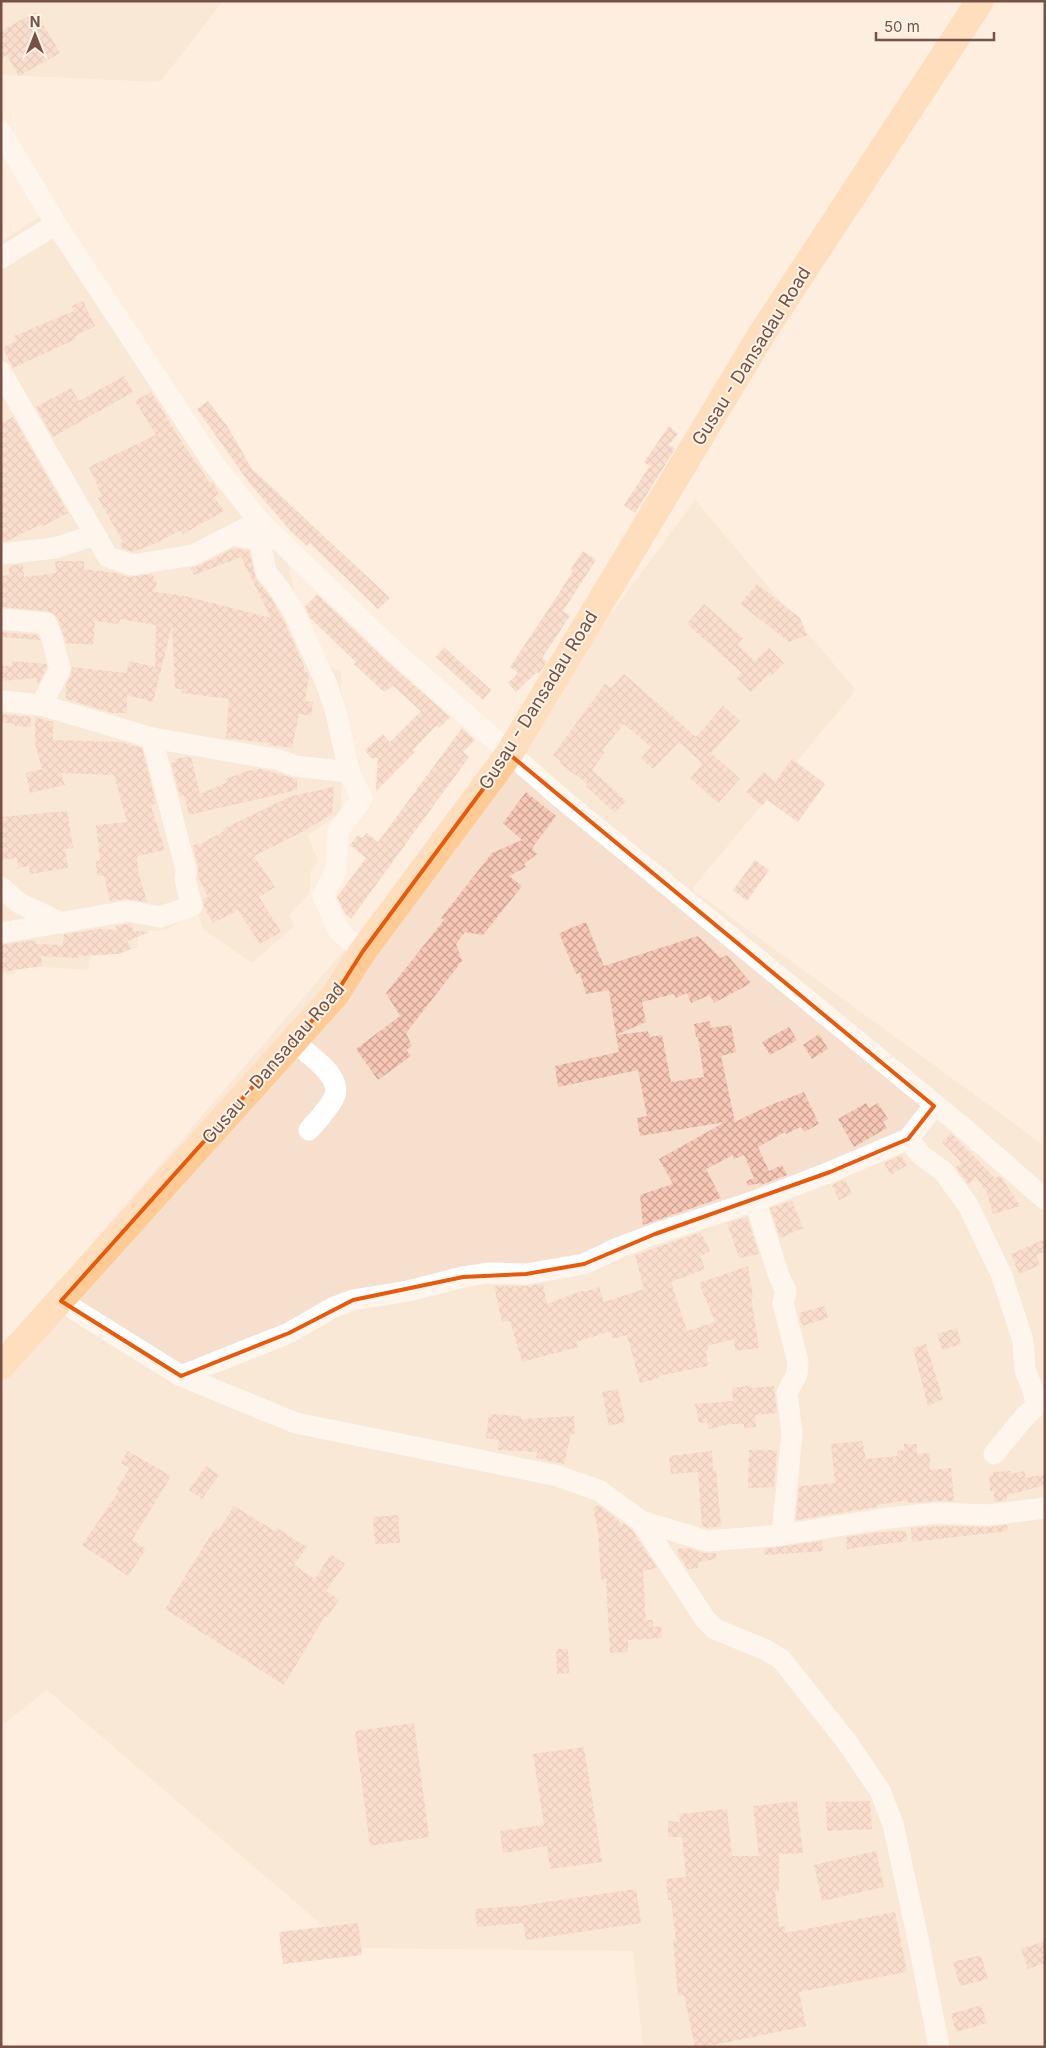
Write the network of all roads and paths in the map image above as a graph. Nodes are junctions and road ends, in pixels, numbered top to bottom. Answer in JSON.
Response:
{"nodes":[{"id":1,"x":980,"y":1,"type":"edge"},
{"id":2,"x":1,"y":132,"type":"edge"},
{"id":3,"x":56,"y":224,"type":"junction"},
{"id":4,"x":1,"y":258,"type":"edge"},
{"id":5,"x":1,"y":372,"type":"edge"},
{"id":6,"x":259,"y":521,"type":"junction"},
{"id":7,"x":95,"y":535,"type":"junction"},
{"id":8,"x":232,"y":535,"type":"junction"},
{"id":9,"x":1,"y":554,"type":"edge"},
{"id":10,"x":1,"y":619,"type":"edge"},
{"id":11,"x":1,"y":702,"type":"edge"},
{"id":12,"x":41,"y":705,"type":"junction"},
{"id":13,"x":152,"y":738,"type":"junction"},
{"id":14,"x":509,"y":754,"type":"junction"},
{"id":15,"x":350,"y":772,"type":"junction"},
{"id":16,"x":1,"y":887,"type":"edge"},
{"id":17,"x":62,"y":923,"type":"junction"},
{"id":18,"x":1,"y":933,"type":"edge"},
{"id":19,"x":364,"y":951,"type":"junction"},
{"id":20,"x":294,"y":1042,"type":"junction"},
{"id":21,"x":934,"y":1106,"type":"junction"},
{"id":22,"x":309,"y":1130,"type":"dead end"},
{"id":23,"x":908,"y":1139,"type":"junction"},
{"id":24,"x":1045,"y":1199,"type":"edge"},
{"id":25,"x":755,"y":1201,"type":"junction"},
{"id":26,"x":61,"y":1301,"type":"junction"},
{"id":27,"x":1,"y":1366,"type":"edge"},
{"id":28,"x":181,"y":1376,"type":"junction"},
{"id":29,"x":994,"y":1454,"type":"dead end"},
{"id":30,"x":1045,"y":1508,"type":"edge"},
{"id":31,"x":641,"y":1521,"type":"junction"},
{"id":32,"x":782,"y":1535,"type":"junction"},
{"id":33,"x":939,"y":2047,"type":"edge"}],
"edges":[{"from":1,"to":14,"type":"main road","name":"Gusau - Dansadau Road"},
{"from":2,"to":3,"type":"street"},
{"from":3,"to":4,"type":"street"},
{"from":3,"to":6,"type":"street"},
{"from":5,"to":7,"type":"street"},
{"from":6,"to":8,"type":"street"},
{"from":6,"to":14,"type":"street"},
{"from":7,"to":8,"type":"street"},
{"from":7,"to":9,"type":"street"},
{"from":8,"to":15,"type":"street"},
{"from":10,"to":12,"type":"street"},
{"from":11,"to":12,"type":"street"},
{"from":12,"to":13,"type":"street"},
{"from":13,"to":15,"type":"street"},
{"from":13,"to":17,"type":"street"},
{"from":14,"to":19,"type":"main road","name":"Gusau - Dansadau Road"},
{"from":14,"to":21,"type":"street"},
{"from":15,"to":19,"type":"street"},
{"from":16,"to":17,"type":"street"},
{"from":17,"to":18,"type":"street"},
{"from":19,"to":20,"type":"main road","name":"Gusau - Dansadau Road"},
{"from":20,"to":22,"type":"street"},
{"from":20,"to":26,"type":"main road","name":"Gusau - Dansadau Road"},
{"from":21,"to":23,"type":"street"},
{"from":21,"to":24,"type":"street"},
{"from":23,"to":25,"type":"street"},
{"from":23,"to":29,"type":"street"},
{"from":25,"to":28,"type":"street"},
{"from":25,"to":32,"type":"street"},
{"from":26,"to":27,"type":"main road","name":"Gusau - Dansadau Road"},
{"from":26,"to":28,"type":"street"},
{"from":28,"to":31,"type":"street"},
{"from":30,"to":32,"type":"street"},
{"from":31,"to":32,"type":"street"},
{"from":31,"to":33,"type":"street"}]}
